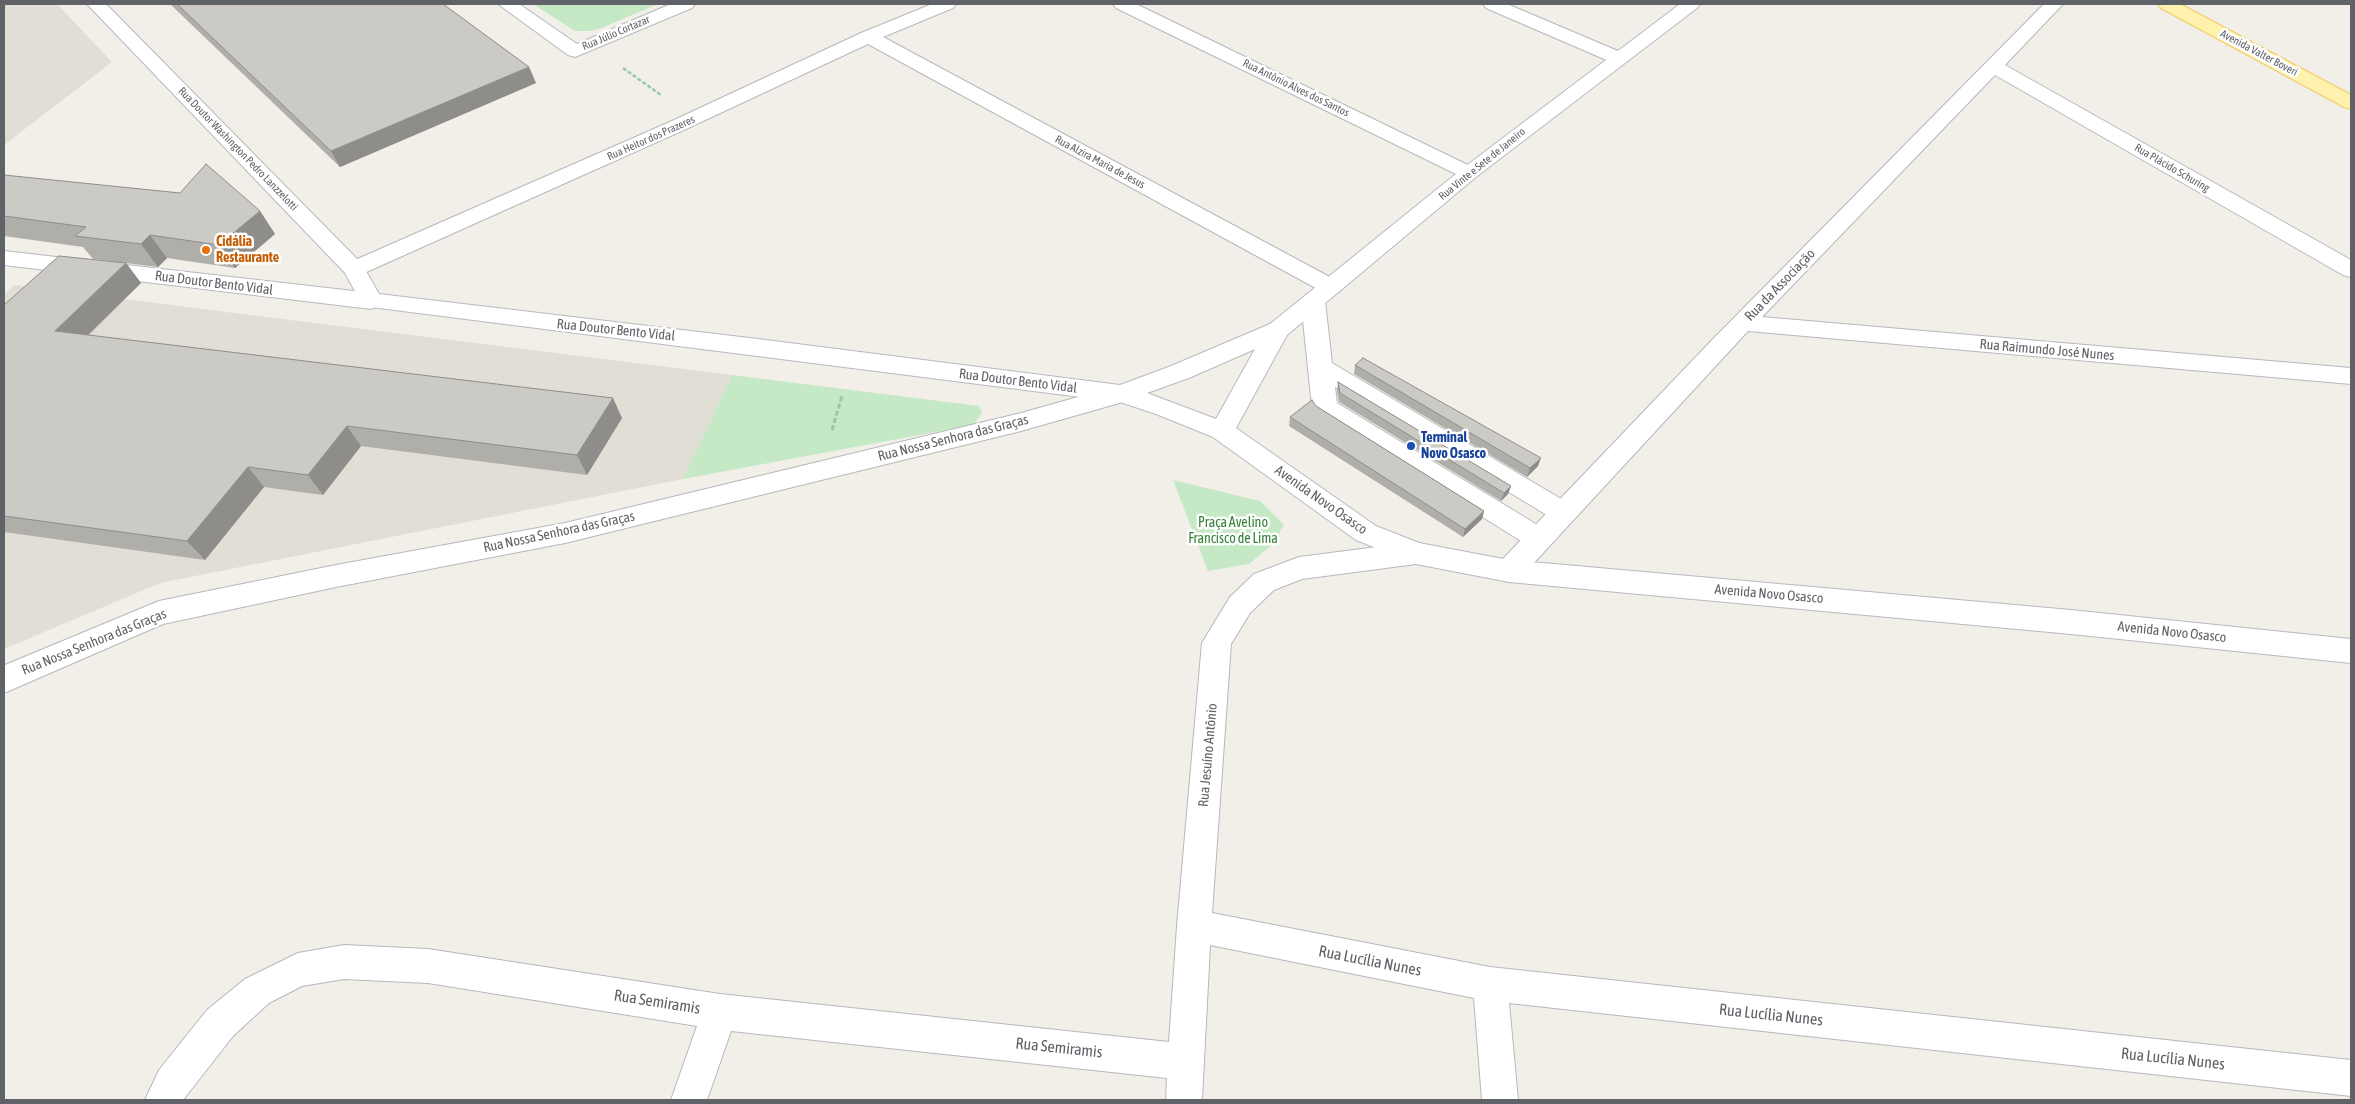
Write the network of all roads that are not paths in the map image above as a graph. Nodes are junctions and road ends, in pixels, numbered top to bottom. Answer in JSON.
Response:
{"nodes":[{"id":1,"x":96,"y":4,"type":"edge"},
{"id":2,"x":507,"y":4,"type":"edge"},
{"id":3,"x":686,"y":4,"type":"edge"},
{"id":4,"x":947,"y":4,"type":"edge"},
{"id":5,"x":1122,"y":4,"type":"edge"},
{"id":6,"x":1492,"y":4,"type":"edge"},
{"id":7,"x":1691,"y":4,"type":"edge"},
{"id":8,"x":2054,"y":4,"type":"edge"},
{"id":9,"x":2167,"y":4,"type":"edge"},
{"id":10,"x":868,"y":37,"type":"junction"},
{"id":11,"x":1618,"y":58,"type":"junction"},
{"id":12,"x":1993,"y":66,"type":"junction"},
{"id":13,"x":2351,"y":103,"type":"edge"},
{"id":14,"x":1469,"y":173,"type":"junction"},
{"id":15,"x":4,"y":258,"type":"edge"},
{"id":16,"x":354,"y":269,"type":"junction"},
{"id":17,"x":2351,"y":270,"type":"edge"},
{"id":18,"x":1322,"y":294,"type":"junction"},
{"id":19,"x":371,"y":301,"type":"junction"},
{"id":20,"x":1743,"y":323,"type":"junction"},
{"id":21,"x":1278,"y":330,"type":"junction"},
{"id":22,"x":1320,"y":367,"type":"junction"},
{"id":23,"x":2351,"y":376,"type":"edge"},
{"id":24,"x":1121,"y":394,"type":"junction"},
{"id":25,"x":1222,"y":431,"type":"junction"},
{"id":26,"x":1564,"y":513,"type":"junction"},
{"id":27,"x":1539,"y":539,"type":"junction"},
{"id":28,"x":1416,"y":553,"type":"junction"},
{"id":29,"x":1510,"y":571,"type":"junction"},
{"id":30,"x":2351,"y":651,"type":"edge"},
{"id":31,"x":4,"y":681,"type":"edge"},
{"id":32,"x":1194,"y":926,"type":"junction"},
{"id":33,"x":1490,"y":984,"type":"junction"},
{"id":34,"x":720,"y":1012,"type":"junction"},
{"id":35,"x":1187,"y":1062,"type":"junction"},
{"id":36,"x":2351,"y":1078,"type":"edge"},
{"id":37,"x":167,"y":1092,"type":"edge"},
{"id":38,"x":689,"y":1100,"type":"edge"},
{"id":39,"x":1184,"y":1100,"type":"edge"},
{"id":40,"x":1500,"y":1100,"type":"edge"}],
"edges":[{"from":1,"to":16,"type":"street","name":"Rua Doutor Washington Pedro Lanzzelotti"},
{"from":2,"to":3,"type":"street","name":"Rua Júlio Cortazar"},
{"from":4,"to":10,"type":"street","name":"Rua Heitor dos Prazeres"},
{"from":5,"to":14,"type":"street","name":"Rua Antônio Alves dos Santos"},
{"from":6,"to":11,"type":"street"},
{"from":7,"to":11,"type":"street","name":"Rua Vinte e Sete de Janeiro"},
{"from":8,"to":12,"type":"street","name":"Rua da Associação"},
{"from":9,"to":13,"type":"main road","name":"Avenida Valter Boveri"},
{"from":10,"to":16,"type":"street","name":"Rua Heitor dos Prazeres"},
{"from":10,"to":18,"type":"street","name":"Rua Alzira Maria de Jesus"},
{"from":11,"to":14,"type":"street","name":"Rua Vinte e Sete de Janeiro"},
{"from":12,"to":17,"type":"street","name":"Rua Plácido Schuring"},
{"from":12,"to":20,"type":"street","name":"Rua da Associação"},
{"from":14,"to":18,"type":"street","name":"Rua Vinte e Sete de Janeiro"},
{"from":15,"to":19,"type":"street","name":"Rua Doutor Bento Vidal"},
{"from":16,"to":19,"type":"street","name":"Rua Doutor Washington Pedro Lanzzelotti"},
{"from":18,"to":21,"type":"street","name":"Rua Vinte e Sete de Janeiro"},
{"from":18,"to":22,"type":"street"},
{"from":19,"to":24,"type":"street","name":"Rua Doutor Bento Vidal"},
{"from":20,"to":23,"type":"street","name":"Rua Raimundo José Nunes"},
{"from":20,"to":26,"type":"street","name":"Rua da Associação"},
{"from":21,"to":24,"type":"street","name":"Rua Vinte e Sete de Janeiro"},
{"from":21,"to":25,"type":"street","name":"Rua Vinte e Sete de Janeiro"},
{"from":22,"to":26,"type":"street"},
{"from":22,"to":27,"type":"street"},
{"from":24,"to":25,"type":"street","name":"Rua Doutor Bento Vidal"},
{"from":24,"to":31,"type":"street","name":"Rua Nossa Senhora das Graças"},
{"from":25,"to":28,"type":"street","name":"Avenida Novo Osasco"},
{"from":26,"to":27,"type":"street","name":"Rua da Associação"},
{"from":27,"to":29,"type":"street","name":"Rua da Associação"},
{"from":28,"to":29,"type":"street","name":"Avenida Novo Osasco"},
{"from":28,"to":32,"type":"street","name":"Rua Jesuíno Antônio"},
{"from":29,"to":30,"type":"street","name":"Avenida Novo Osasco"},
{"from":32,"to":33,"type":"street","name":"Rua Lucília Nunes"},
{"from":32,"to":35,"type":"street","name":"Rua Jesuíno Antônio"},
{"from":33,"to":36,"type":"street","name":"Rua Lucília Nunes"},
{"from":33,"to":40,"type":"street"},
{"from":34,"to":35,"type":"street","name":"Rua Semiramis"},
{"from":34,"to":37,"type":"street","name":"Rua Semiramis"},
{"from":34,"to":38,"type":"street"},
{"from":35,"to":39,"type":"street","name":"Rua Jesuíno Antônio"}]}
